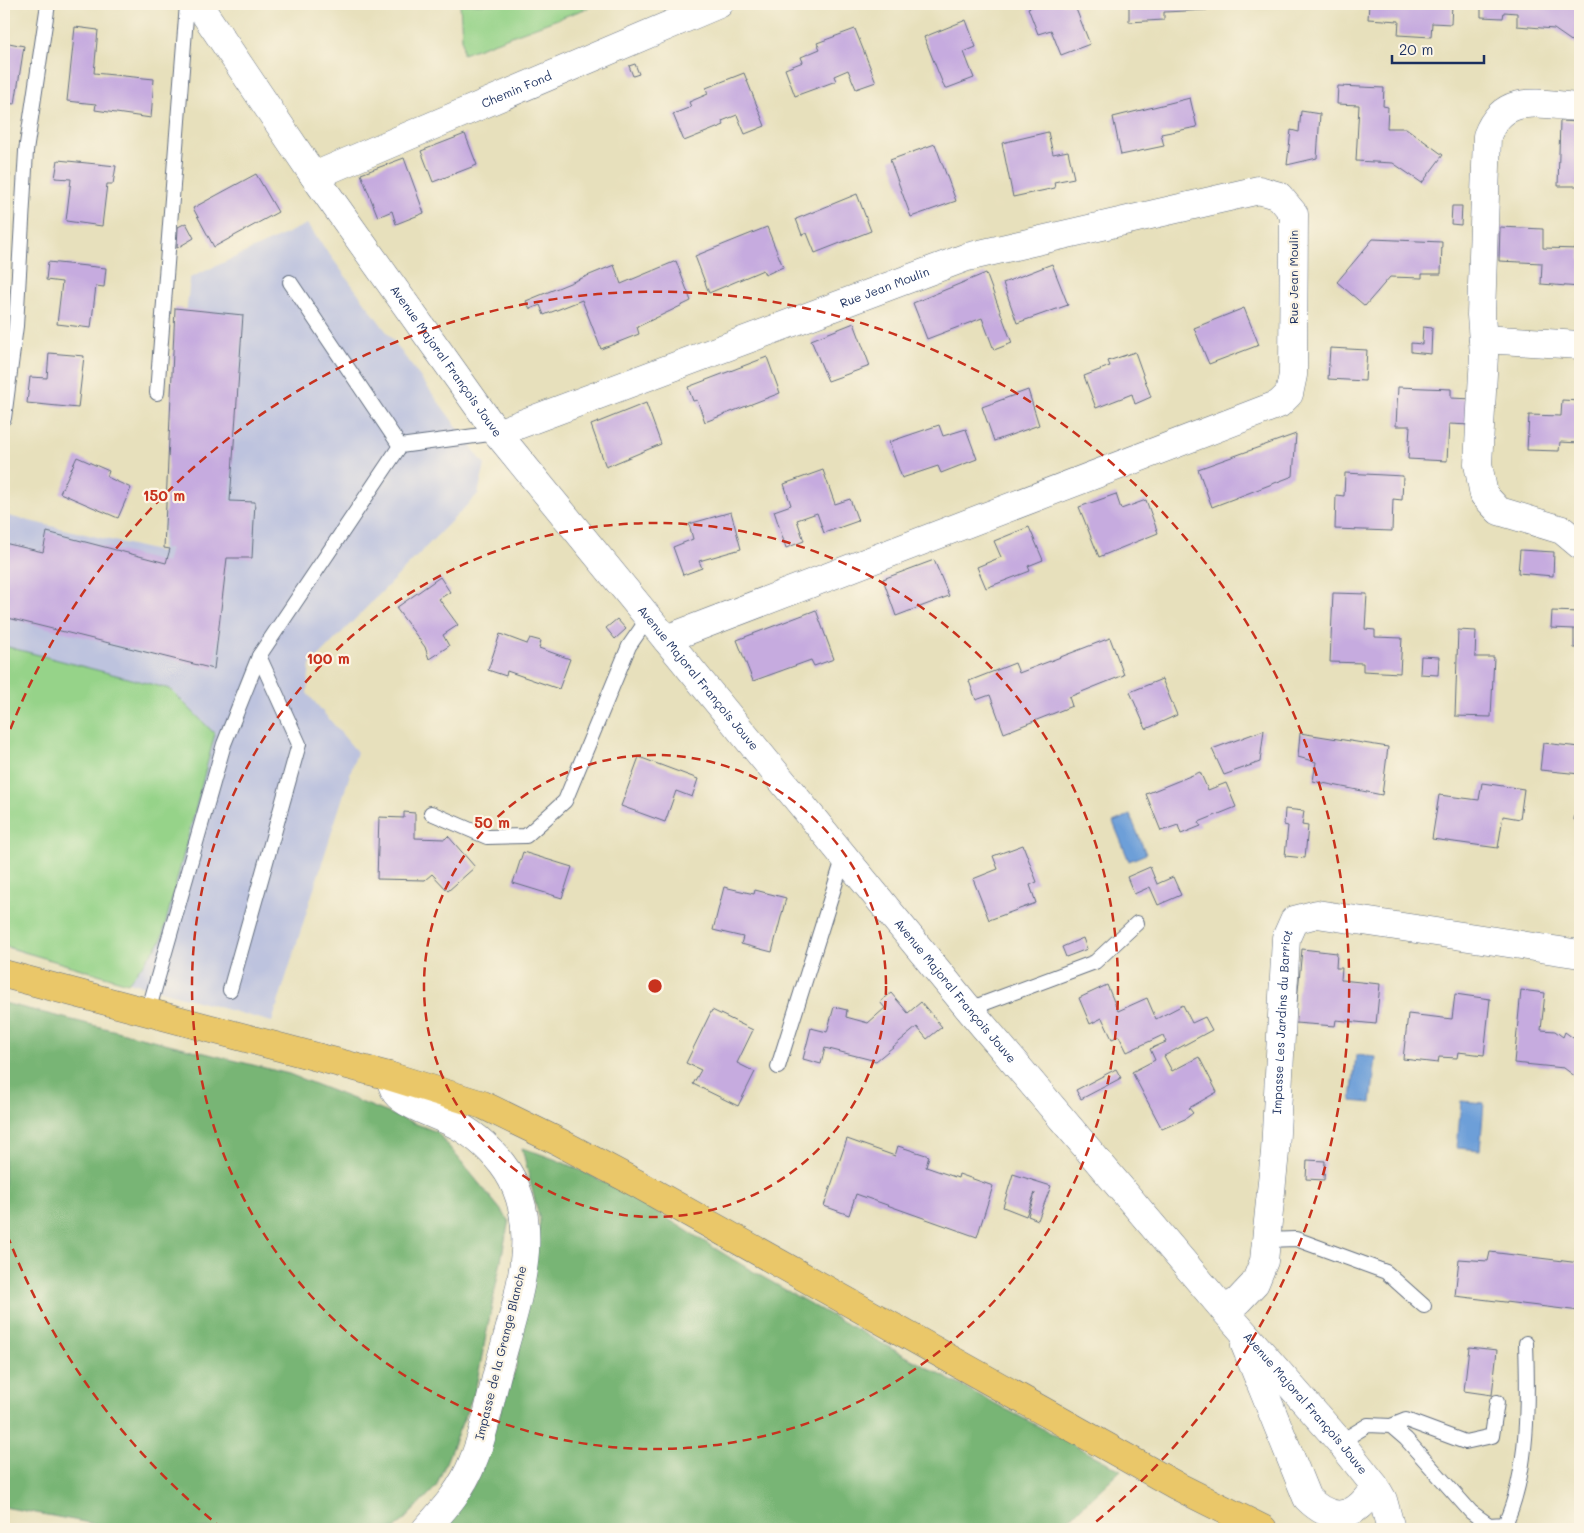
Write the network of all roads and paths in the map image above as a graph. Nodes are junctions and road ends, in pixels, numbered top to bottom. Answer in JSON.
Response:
{"nodes":[{"id":1,"x":48,"y":4,"type":"edge"},
{"id":2,"x":187,"y":4,"type":"edge"},
{"id":3,"x":198,"y":4,"type":"edge"},
{"id":4,"x":719,"y":4,"type":"edge"},
{"id":5,"x":1580,"y":107,"type":"edge"},
{"id":6,"x":314,"y":176,"type":"junction"},
{"id":7,"x":290,"y":282,"type":"dead end"},
{"id":8,"x":10,"y":322,"type":"edge"},
{"id":9,"x":1483,"y":339,"type":"junction"},
{"id":10,"x":1580,"y":346,"type":"edge"},
{"id":11,"x":157,"y":393,"type":"dead end"},
{"id":12,"x":4,"y":418,"type":"edge"},
{"id":13,"x":497,"y":433,"type":"junction"},
{"id":14,"x":400,"y":446,"type":"junction"},
{"id":15,"x":1580,"y":545,"type":"edge"},
{"id":16,"x":649,"y":617,"type":"junction"},
{"id":17,"x":666,"y":639,"type":"junction"},
{"id":18,"x":259,"y":656,"type":"junction"},
{"id":19,"x":431,"y":813,"type":"dead end"},
{"id":20,"x":844,"y":856,"type":"junction"},
{"id":21,"x":1136,"y":923,"type":"dead end"},
{"id":22,"x":1580,"y":954,"type":"edge"},
{"id":23,"x":4,"y":974,"type":"edge"},
{"id":24,"x":230,"y":990,"type":"dead end"},
{"id":25,"x":969,"y":1009,"type":"junction"},
{"id":26,"x":148,"y":1012,"type":"junction"},
{"id":27,"x":778,"y":1067,"type":"dead end"},
{"id":28,"x":389,"y":1076,"type":"junction"},
{"id":29,"x":1266,"y":1240,"type":"junction"},
{"id":30,"x":1424,"y":1306,"type":"dead end"},
{"id":31,"x":1230,"y":1316,"type":"junction"},
{"id":32,"x":1526,"y":1343,"type":"dead end"},
{"id":33,"x":1497,"y":1402,"type":"dead end"},
{"id":34,"x":1390,"y":1426,"type":"junction"},
{"id":35,"x":1340,"y":1442,"type":"junction"},
{"id":36,"x":1375,"y":1486,"type":"junction"},
{"id":37,"x":426,"y":1529,"type":"edge"},
{"id":38,"x":1263,"y":1529,"type":"edge"},
{"id":39,"x":1391,"y":1529,"type":"edge"}],
"edges":[{"from":1,"to":8,"type":"lane"},
{"from":2,"to":11,"type":"lane"},
{"from":3,"to":6,"type":"street","name":"Avenue Majoral François Jouve"},
{"from":4,"to":6,"type":"street","name":"Chemin Fond"},
{"from":5,"to":9,"type":"street"},
{"from":6,"to":13,"type":"street","name":"Avenue Majoral François Jouve"},
{"from":7,"to":14,"type":"lane"},
{"from":8,"to":12,"type":"lane"},
{"from":9,"to":10,"type":"street"},
{"from":9,"to":15,"type":"street"},
{"from":13,"to":14,"type":"lane"},
{"from":13,"to":16,"type":"street","name":"Avenue Majoral François Jouve"},
{"from":13,"to":17,"type":"street","name":"Rue Jean Moulin"},
{"from":14,"to":18,"type":"lane"},
{"from":16,"to":17,"type":"street","name":"Avenue Majoral François Jouve"},
{"from":16,"to":19,"type":"lane"},
{"from":17,"to":20,"type":"street","name":"Avenue Majoral François Jouve"},
{"from":18,"to":24,"type":"lane"},
{"from":18,"to":26,"type":"lane"},
{"from":20,"to":25,"type":"street","name":"Avenue Majoral François Jouve"},
{"from":20,"to":27,"type":"lane"},
{"from":21,"to":25,"type":"lane"},
{"from":22,"to":29,"type":"street","name":"Impasse Les Jardins du Barriot"},
{"from":23,"to":26,"type":"main road"},
{"from":25,"to":31,"type":"street","name":"Avenue Majoral François Jouve"},
{"from":26,"to":28,"type":"main road"},
{"from":28,"to":37,"type":"street","name":"Impasse de la Grange Blanche"},
{"from":28,"to":38,"type":"main road"},
{"from":29,"to":30,"type":"lane"},
{"from":29,"to":31,"type":"street","name":"Impasse Les Jardins du Barriot"},
{"from":31,"to":35,"type":"street","name":"Avenue Majoral François Jouve"},
{"from":31,"to":36,"type":"street","name":"Avenue Majoral François Jouve"},
{"from":32,"to":34,"type":"lane"},
{"from":33,"to":34,"type":"lane"},
{"from":34,"to":35,"type":"lane"},
{"from":35,"to":36,"type":"street","name":"Avenue Majoral François Jouve"},
{"from":36,"to":39,"type":"street","name":"Avenue Majoral François Jouve"}]}
